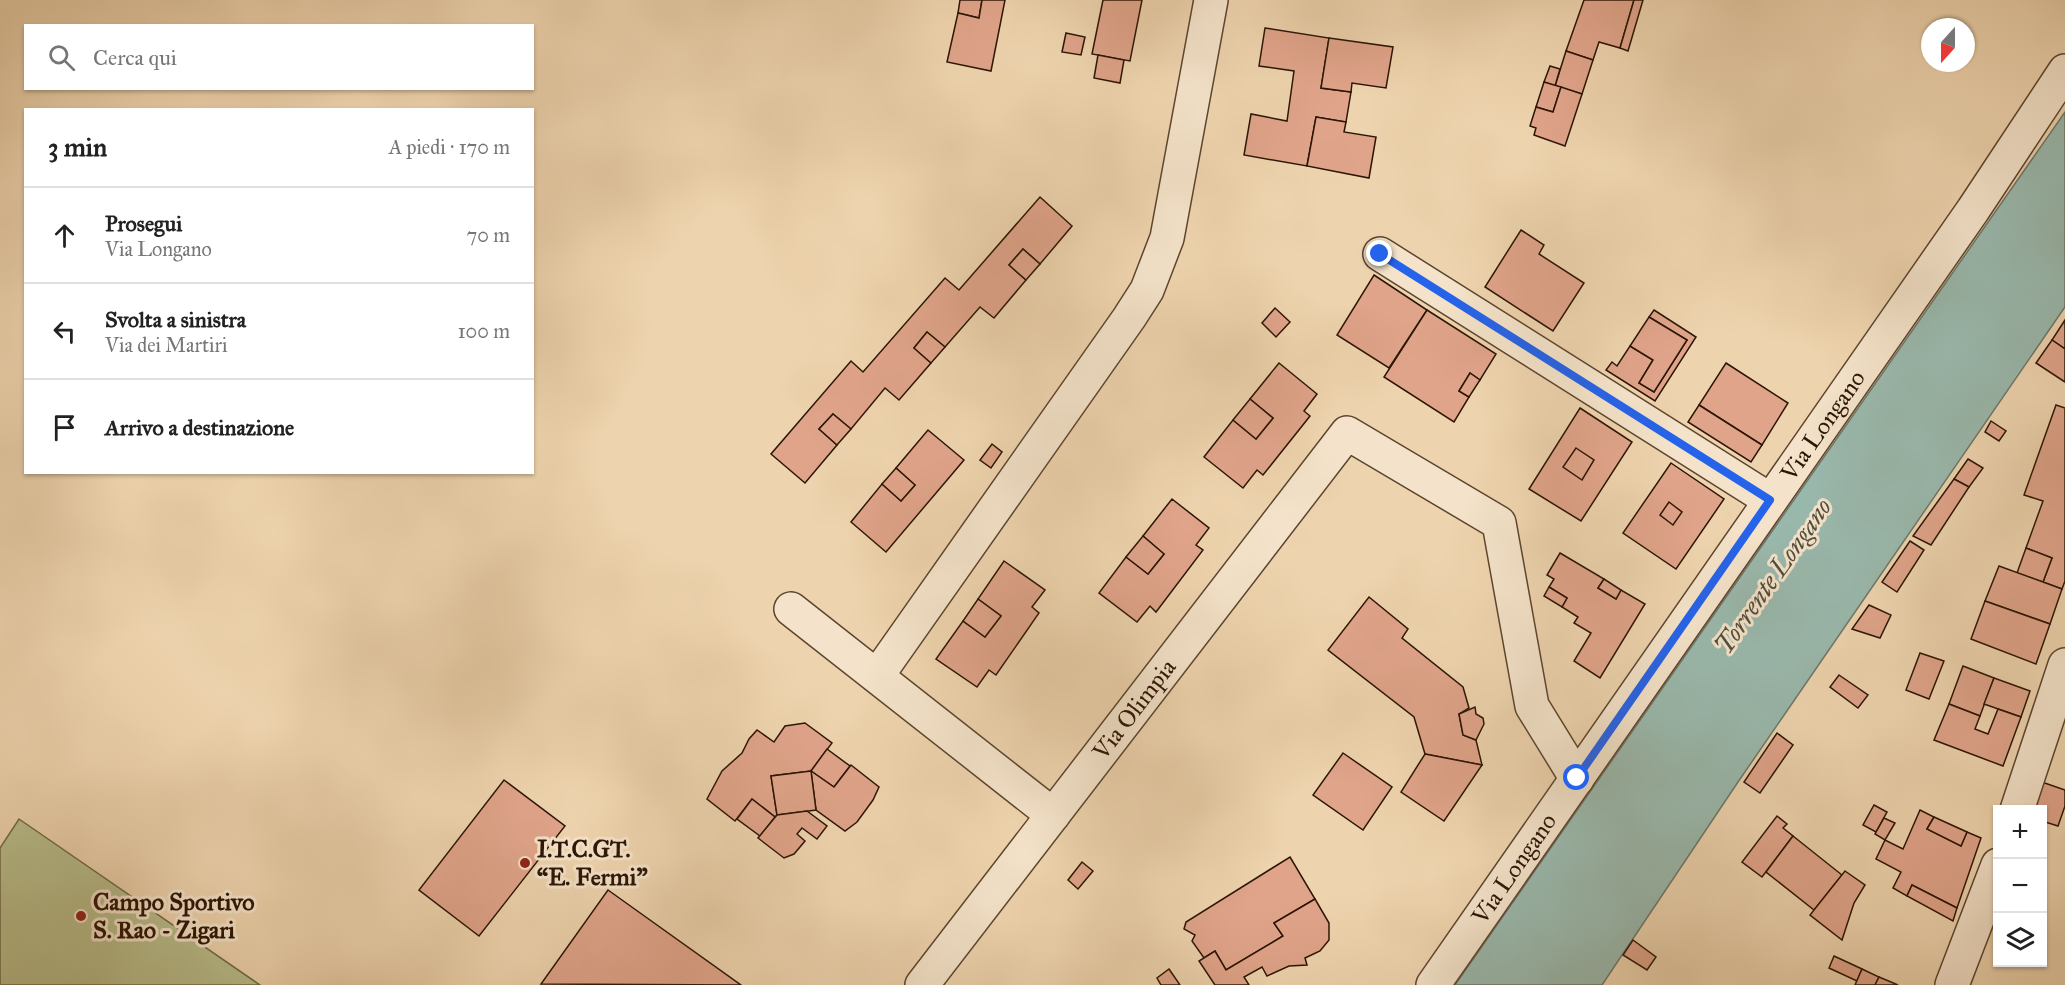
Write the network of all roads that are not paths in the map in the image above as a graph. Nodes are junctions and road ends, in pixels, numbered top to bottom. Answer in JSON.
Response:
{"nodes":[{"id":1,"x":1211,"y":0,"type":"edge"},
{"id":2,"x":2065,"y":71,"type":"edge"},
{"id":3,"x":1380,"y":254,"type":"dead end"},
{"id":4,"x":1770,"y":500,"type":"junction"},
{"id":5,"x":791,"y":609,"type":"dead end"},
{"id":6,"x":2065,"y":665,"type":"edge"},
{"id":7,"x":877,"y":676,"type":"junction"},
{"id":8,"x":1577,"y":778,"type":"junction"},
{"id":9,"x":2019,"y":805,"type":"edge"},
{"id":10,"x":1053,"y":815,"type":"junction"},
{"id":11,"x":1993,"y":878,"type":"edge"},
{"id":12,"x":922,"y":985,"type":"edge"},
{"id":13,"x":1433,"y":985,"type":"edge"},
{"id":14,"x":1952,"y":985,"type":"edge"}],
"edges":[{"from":1,"to":7,"type":"street"},
{"from":2,"to":4,"type":"street","name":"Via Longano"},
{"from":3,"to":4,"type":"street"},
{"from":4,"to":8,"type":"street","name":"Via Longano"},
{"from":5,"to":7,"type":"street"},
{"from":6,"to":9,"type":"street"},
{"from":7,"to":10,"type":"street"},
{"from":8,"to":10,"type":"street","name":"Via Olimpia"},
{"from":8,"to":13,"type":"street","name":"Via Longano"},
{"from":10,"to":12,"type":"street","name":"Via Olimpia"},
{"from":11,"to":14,"type":"street"}]}
